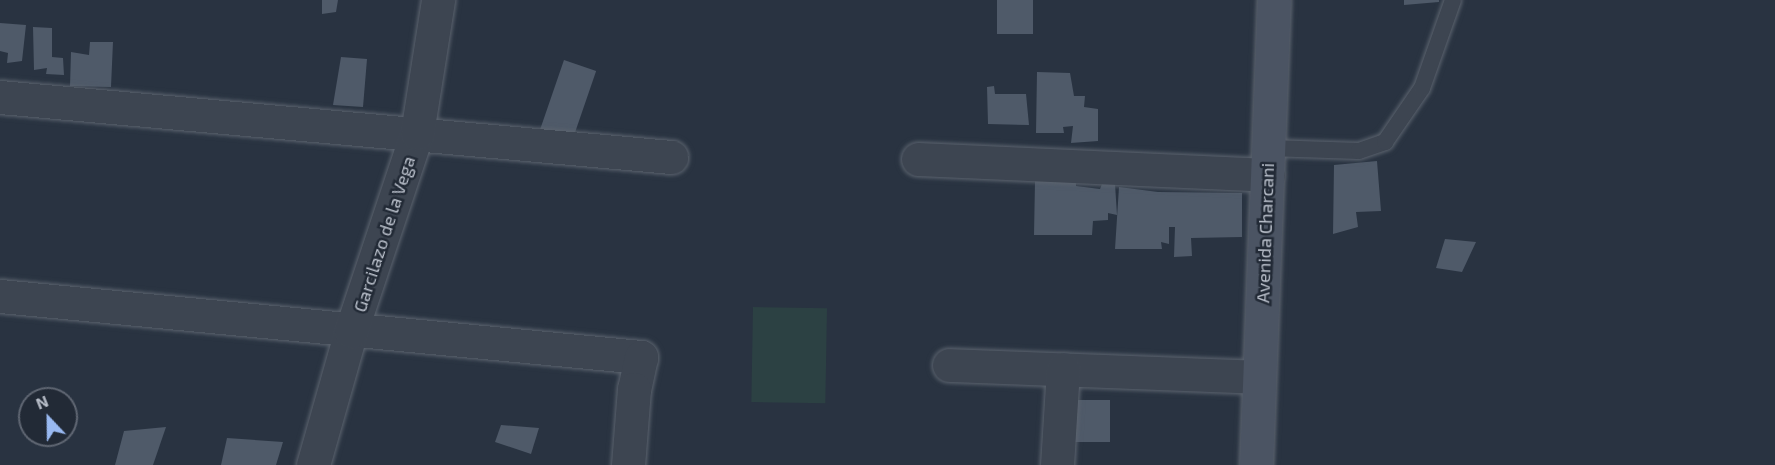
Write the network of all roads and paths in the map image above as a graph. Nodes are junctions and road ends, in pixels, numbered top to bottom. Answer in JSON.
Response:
{"nodes":[{"id":1,"x":438,"y":0,"type":"edge"},
{"id":2,"x":1274,"y":0,"type":"edge"},
{"id":3,"x":1453,"y":0,"type":"edge"},
{"id":4,"x":0,"y":97,"type":"edge"},
{"id":5,"x":417,"y":133,"type":"junction"},
{"id":6,"x":670,"y":157,"type":"dead end"},
{"id":7,"x":918,"y":159,"type":"dead end"},
{"id":8,"x":1268,"y":161,"type":"junction"},
{"id":9,"x":0,"y":296,"type":"edge"},
{"id":10,"x":351,"y":331,"type":"junction"},
{"id":11,"x":949,"y":365,"type":"dead end"},
{"id":12,"x":1063,"y":369,"type":"junction"},
{"id":13,"x":1259,"y":377,"type":"junction"},
{"id":14,"x":313,"y":465,"type":"edge"},
{"id":15,"x":628,"y":465,"type":"edge"},
{"id":16,"x":1057,"y":465,"type":"edge"},
{"id":17,"x":1256,"y":465,"type":"edge"}],
"edges":[{"from":1,"to":5,"type":"street","name":"Garcilazo de la Vega"},
{"from":2,"to":8,"type":"main road","name":"Avenida Charcani"},
{"from":3,"to":8,"type":"lane"},
{"from":4,"to":5,"type":"street"},
{"from":5,"to":6,"type":"street"},
{"from":5,"to":10,"type":"street","name":"Garcilazo de la Vega"},
{"from":7,"to":8,"type":"street"},
{"from":8,"to":13,"type":"main road","name":"Avenida Charcani"},
{"from":9,"to":10,"type":"street"},
{"from":10,"to":14,"type":"street","name":"Garcilazo de la Vega"},
{"from":10,"to":15,"type":"street"},
{"from":11,"to":12,"type":"street"},
{"from":12,"to":13,"type":"street"},
{"from":12,"to":16,"type":"street"},
{"from":13,"to":17,"type":"main road","name":"Avenida Charcani"}]}
